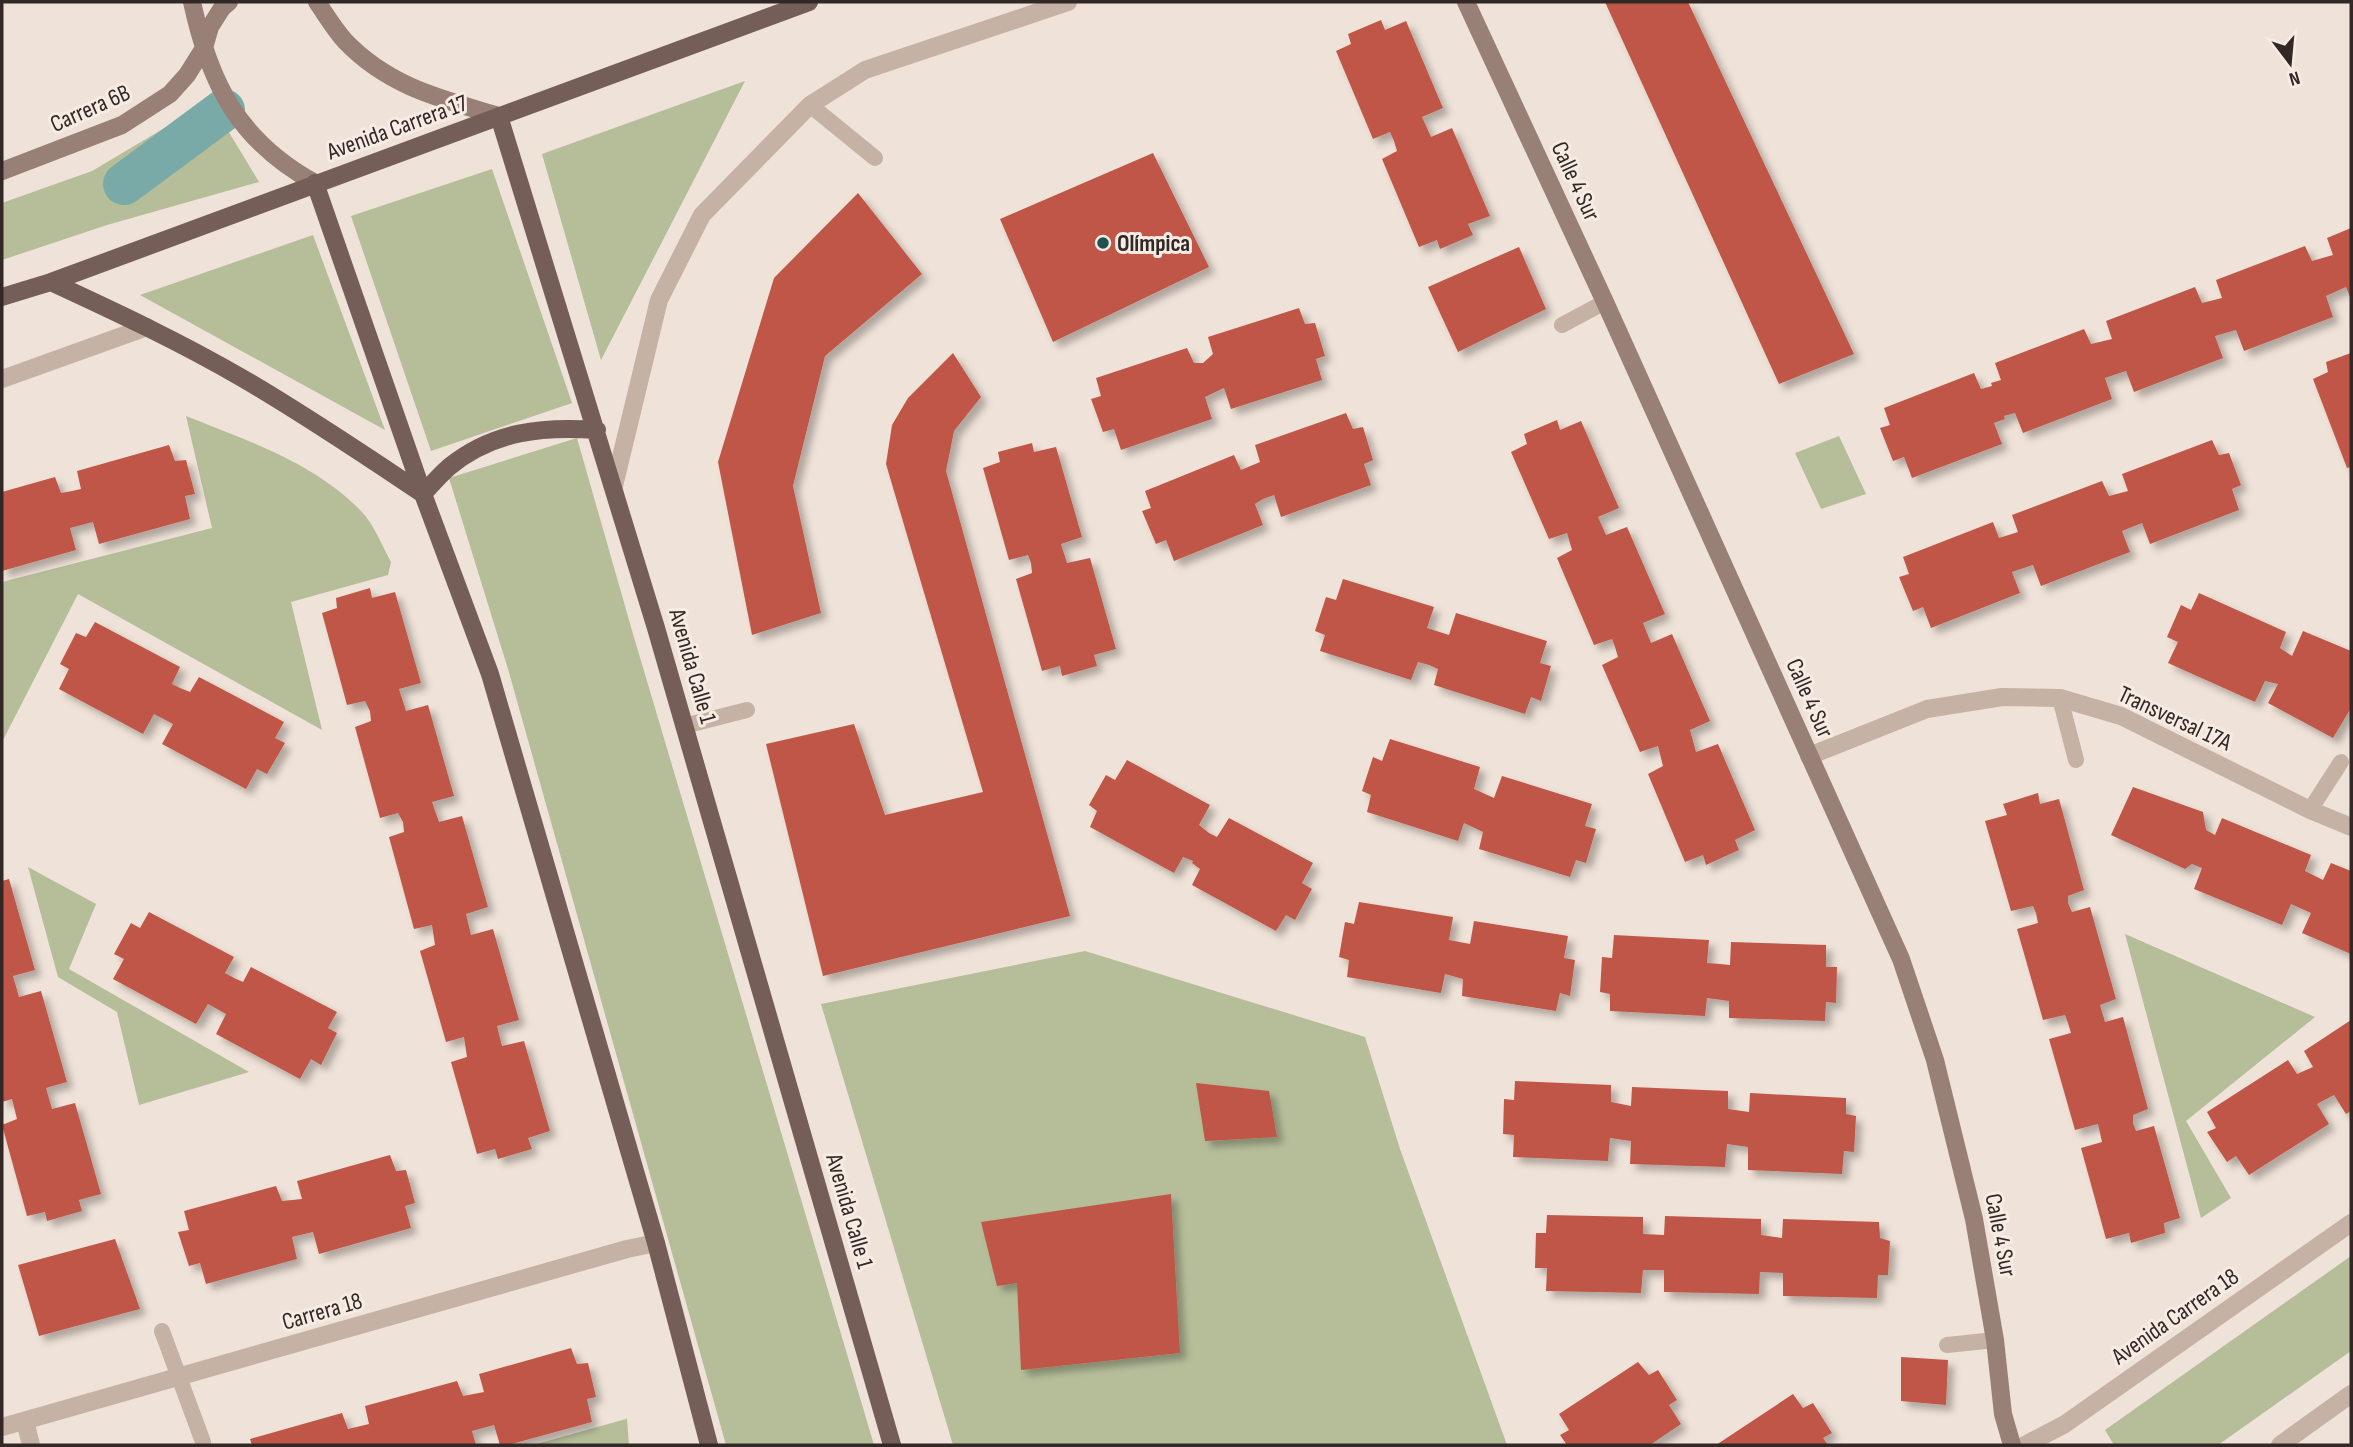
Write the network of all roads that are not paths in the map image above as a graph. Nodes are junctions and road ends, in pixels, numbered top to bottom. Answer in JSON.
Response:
{"nodes":[{"id":1,"x":192,"y":2,"type":"edge"},
{"id":2,"x":229,"y":2,"type":"edge"},
{"id":3,"x":317,"y":2,"type":"edge"},
{"id":4,"x":809,"y":2,"type":"edge"},
{"id":5,"x":1068,"y":2,"type":"edge"},
{"id":6,"x":1466,"y":2,"type":"edge"},
{"id":7,"x":204,"y":48,"type":"junction"},
{"id":8,"x":810,"y":104,"type":"junction"},
{"id":9,"x":499,"y":116,"type":"junction"},
{"id":10,"x":875,"y":158,"type":"dead end"},
{"id":11,"x":2,"y":171,"type":"edge"},
{"id":12,"x":315,"y":183,"type":"junction"},
{"id":13,"x":51,"y":282,"type":"junction"},
{"id":14,"x":2,"y":297,"type":"edge"},
{"id":15,"x":1605,"y":302,"type":"junction"},
{"id":16,"x":1562,"y":326,"type":"dead end"},
{"id":17,"x":147,"y":327,"type":"junction"},
{"id":18,"x":2,"y":379,"type":"edge"},
{"id":19,"x":597,"y":430,"type":"junction"},
{"id":20,"x":614,"y":486,"type":"junction"},
{"id":21,"x":423,"y":494,"type":"junction"},
{"id":22,"x":2060,"y":698,"type":"junction"},
{"id":23,"x":747,"y":710,"type":"dead end"},
{"id":24,"x":684,"y":726,"type":"junction"},
{"id":25,"x":1809,"y":757,"type":"junction"},
{"id":26,"x":2076,"y":760,"type":"dead end"},
{"id":27,"x":2341,"y":762,"type":"dead end"},
{"id":28,"x":2310,"y":810,"type":"junction"},
{"id":29,"x":2351,"y":827,"type":"edge"},
{"id":30,"x":2351,"y":1223,"type":"edge"},
{"id":31,"x":656,"y":1243,"type":"junction"},
{"id":32,"x":162,"y":1331,"type":"dead end"},
{"id":33,"x":1995,"y":1340,"type":"junction"},
{"id":34,"x":1947,"y":1345,"type":"dead end"},
{"id":35,"x":177,"y":1378,"type":"junction"},
{"id":36,"x":2351,"y":1394,"type":"edge"},
{"id":37,"x":24,"y":1421,"type":"junction"},
{"id":38,"x":2,"y":1426,"type":"edge"},
{"id":39,"x":203,"y":1442,"type":"dead end"},
{"id":40,"x":31,"y":1445,"type":"edge"},
{"id":41,"x":709,"y":1445,"type":"edge"},
{"id":42,"x":892,"y":1445,"type":"edge"},
{"id":43,"x":2012,"y":1445,"type":"edge"},
{"id":44,"x":2025,"y":1445,"type":"edge"},
{"id":45,"x":2280,"y":1445,"type":"edge"}],
"edges":[{"from":1,"to":7,"type":"main road"},
{"from":2,"to":7,"type":"main road","name":"Carrera 6B"},
{"from":3,"to":9,"type":"main road"},
{"from":4,"to":9,"type":"main road","name":"Avenida Carrera 17"},
{"from":5,"to":8,"type":"street"},
{"from":6,"to":15,"type":"main road","name":"Calle 4 Sur"},
{"from":7,"to":11,"type":"main road","name":"Carrera 6B"},
{"from":7,"to":12,"type":"main road"},
{"from":8,"to":10,"type":"lane"},
{"from":8,"to":20,"type":"street"},
{"from":9,"to":12,"type":"main road","name":"Avenida Carrera 17"},
{"from":9,"to":19,"type":"main road","name":"Avenida Calle 1"},
{"from":12,"to":13,"type":"main road","name":"Avenida Carrera 17"},
{"from":12,"to":21,"type":"main road"},
{"from":13,"to":14,"type":"main road","name":"Avenida Carrera 17"},
{"from":13,"to":17,"type":"main road"},
{"from":15,"to":16,"type":"lane"},
{"from":15,"to":25,"type":"main road","name":"Calle 4 Sur"},
{"from":17,"to":18,"type":"street"},
{"from":17,"to":21,"type":"main road"},
{"from":19,"to":20,"type":"main road","name":"Avenida Calle 1"},
{"from":19,"to":21,"type":"main road"},
{"from":20,"to":24,"type":"main road","name":"Avenida Calle 1"},
{"from":21,"to":31,"type":"main road"},
{"from":22,"to":25,"type":"street","name":"Transversal 17A"},
{"from":22,"to":26,"type":"lane"},
{"from":22,"to":28,"type":"street","name":"Transversal 17A"},
{"from":23,"to":24,"type":"lane"},
{"from":24,"to":42,"type":"main road","name":"Avenida Calle 1"},
{"from":25,"to":33,"type":"main road","name":"Calle 4 Sur"},
{"from":27,"to":28,"type":"lane"},
{"from":28,"to":29,"type":"street","name":"Transversal 17A"},
{"from":30,"to":44,"type":"street","name":"Avenida Carrera 18"},
{"from":31,"to":35,"type":"street","name":"Carrera 18"},
{"from":31,"to":41,"type":"main road"},
{"from":32,"to":35,"type":"lane"},
{"from":33,"to":34,"type":"lane"},
{"from":33,"to":43,"type":"main road","name":"Calle 4 Sur"},
{"from":35,"to":37,"type":"street","name":"Carrera 18"},
{"from":35,"to":39,"type":"lane"},
{"from":36,"to":45,"type":"street"},
{"from":37,"to":38,"type":"street","name":"Carrera 18"},
{"from":37,"to":40,"type":"street"}]}
